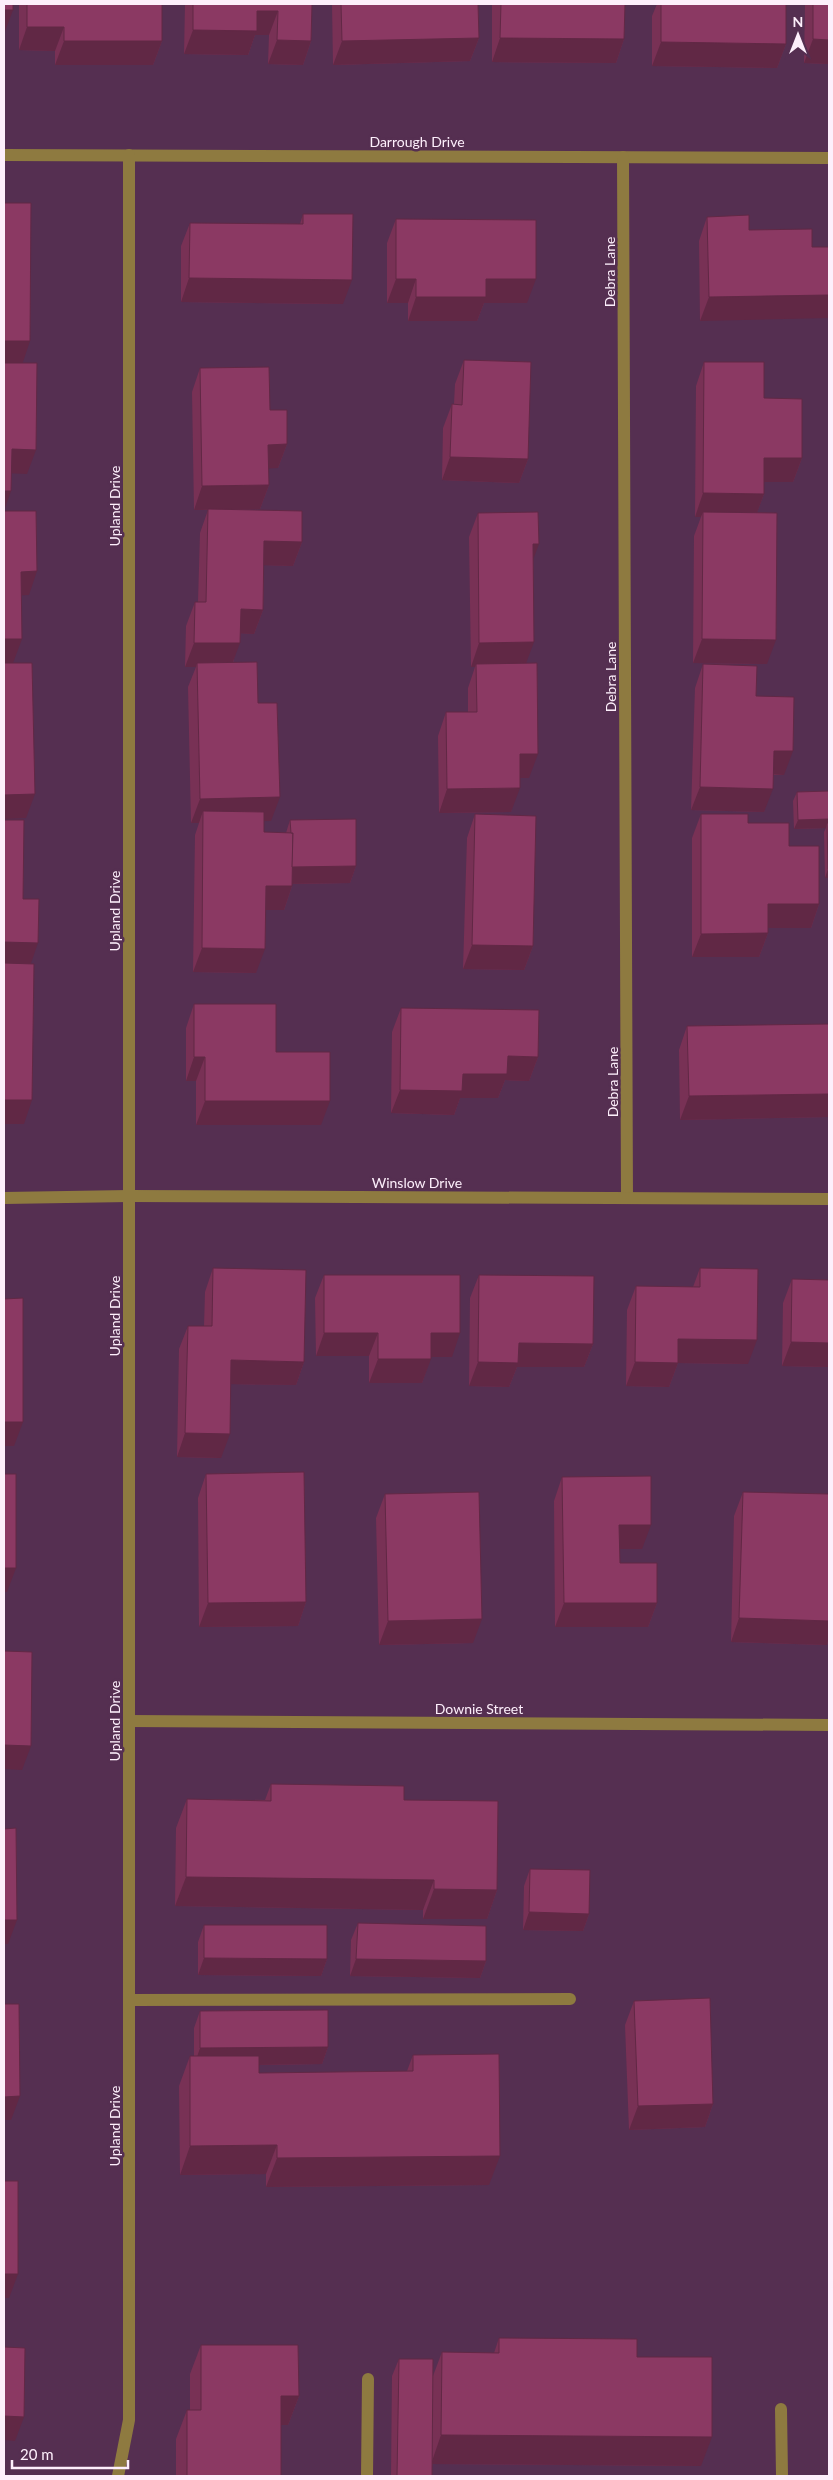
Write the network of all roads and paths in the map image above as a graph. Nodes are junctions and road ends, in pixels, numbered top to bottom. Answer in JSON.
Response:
{"nodes":[{"id":1,"x":4,"y":155,"type":"edge"},
{"id":2,"x":129,"y":155,"type":"junction"},
{"id":3,"x":623,"y":157,"type":"junction"},
{"id":4,"x":829,"y":158,"type":"edge"},
{"id":5,"x":129,"y":1196,"type":"junction"},
{"id":6,"x":4,"y":1198,"type":"edge"},
{"id":7,"x":627,"y":1198,"type":"junction"},
{"id":8,"x":829,"y":1199,"type":"edge"},
{"id":9,"x":129,"y":1721,"type":"junction"},
{"id":10,"x":829,"y":1725,"type":"edge"},
{"id":11,"x":570,"y":1999,"type":"dead end"},
{"id":12,"x":129,"y":2000,"type":"junction"},
{"id":13,"x":368,"y":2380,"type":"dead end"},
{"id":14,"x":781,"y":2409,"type":"dead end"},
{"id":15,"x":118,"y":2476,"type":"edge"},
{"id":16,"x":367,"y":2476,"type":"edge"},
{"id":17,"x":782,"y":2476,"type":"edge"}],
"edges":[{"from":1,"to":2,"type":"street","name":"Darrough Drive"},
{"from":2,"to":3,"type":"street","name":"Darrough Drive"},
{"from":2,"to":5,"type":"street","name":"Upland Drive"},
{"from":3,"to":4,"type":"street","name":"Darrough Drive"},
{"from":3,"to":7,"type":"street","name":"Debra Lane"},
{"from":5,"to":6,"type":"street","name":"Winslow Drive"},
{"from":5,"to":7,"type":"street","name":"Winslow Drive"},
{"from":5,"to":9,"type":"street","name":"Upland Drive"},
{"from":7,"to":8,"type":"street","name":"Winslow Drive"},
{"from":9,"to":10,"type":"street","name":"Downie Street"},
{"from":9,"to":12,"type":"street","name":"Upland Drive"},
{"from":11,"to":12,"type":"street"},
{"from":12,"to":15,"type":"street","name":"Upland Drive"},
{"from":13,"to":16,"type":"street"},
{"from":14,"to":17,"type":"street"}]}
